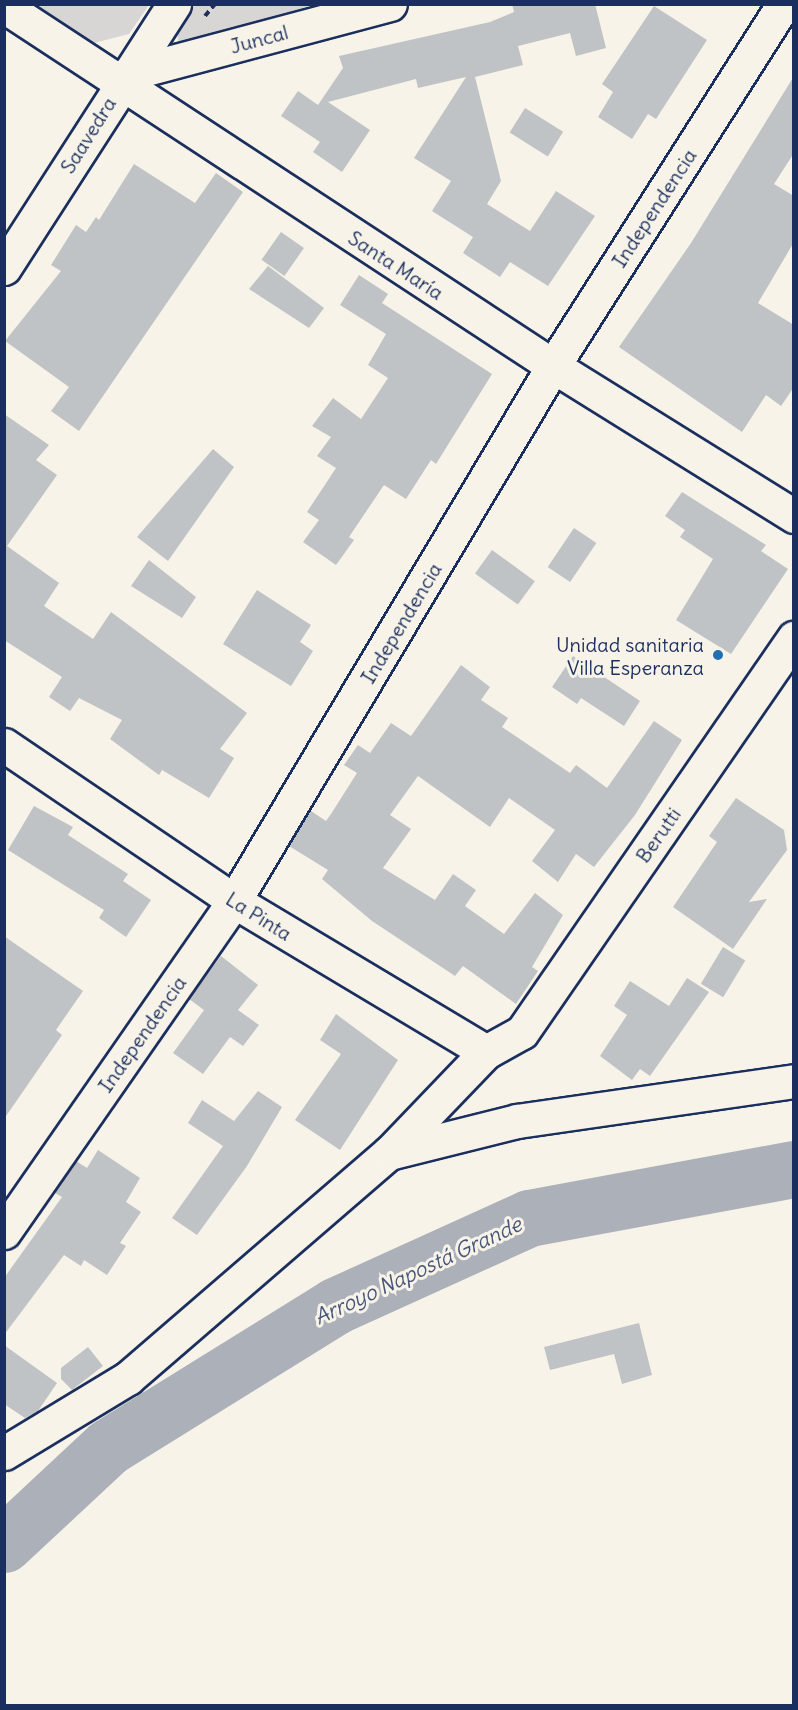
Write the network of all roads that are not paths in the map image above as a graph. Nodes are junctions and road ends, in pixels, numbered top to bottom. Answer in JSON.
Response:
{"nodes":[{"id":1,"x":174,"y":4,"type":"edge"},
{"id":2,"x":390,"y":4,"type":"edge"},
{"id":3,"x":4,"y":6,"type":"edge"},
{"id":4,"x":777,"y":8,"type":"edge"},
{"id":5,"x":123,"y":79,"type":"junction"},
{"id":6,"x":4,"y":268,"type":"edge"},
{"id":7,"x":554,"y":366,"type":"junction"},
{"id":8,"x":794,"y":516,"type":"edge"},
{"id":9,"x":794,"y":638,"type":"edge"},
{"id":10,"x":4,"y":745,"type":"edge"},
{"id":11,"x":234,"y":901,"type":"junction"},
{"id":12,"x":486,"y":1052,"type":"junction"},
{"id":13,"x":794,"y":1081,"type":"edge"},
{"id":14,"x":390,"y":1153,"type":"junction"},
{"id":15,"x":4,"y":1232,"type":"edge"},
{"id":16,"x":5,"y":1452,"type":"edge"}],
"edges":[{"from":1,"to":5,"type":"street","name":"Saavedra"},
{"from":2,"to":5,"type":"street","name":"Juncal"},
{"from":3,"to":5,"type":"street","name":"Santa María"},
{"from":4,"to":7,"type":"street","name":"Independencia"},
{"from":5,"to":6,"type":"street","name":"Saavedra"},
{"from":5,"to":7,"type":"street","name":"Santa María"},
{"from":7,"to":8,"type":"street","name":"Santa María"},
{"from":7,"to":11,"type":"street","name":"Independencia"},
{"from":9,"to":12,"type":"street","name":"Berutti"},
{"from":10,"to":11,"type":"street","name":"La Pinta"},
{"from":11,"to":12,"type":"street","name":"La Pinta"},
{"from":11,"to":15,"type":"street","name":"Independencia"},
{"from":12,"to":14,"type":"street"},
{"from":13,"to":14,"type":"street"},
{"from":14,"to":16,"type":"street"}]}
